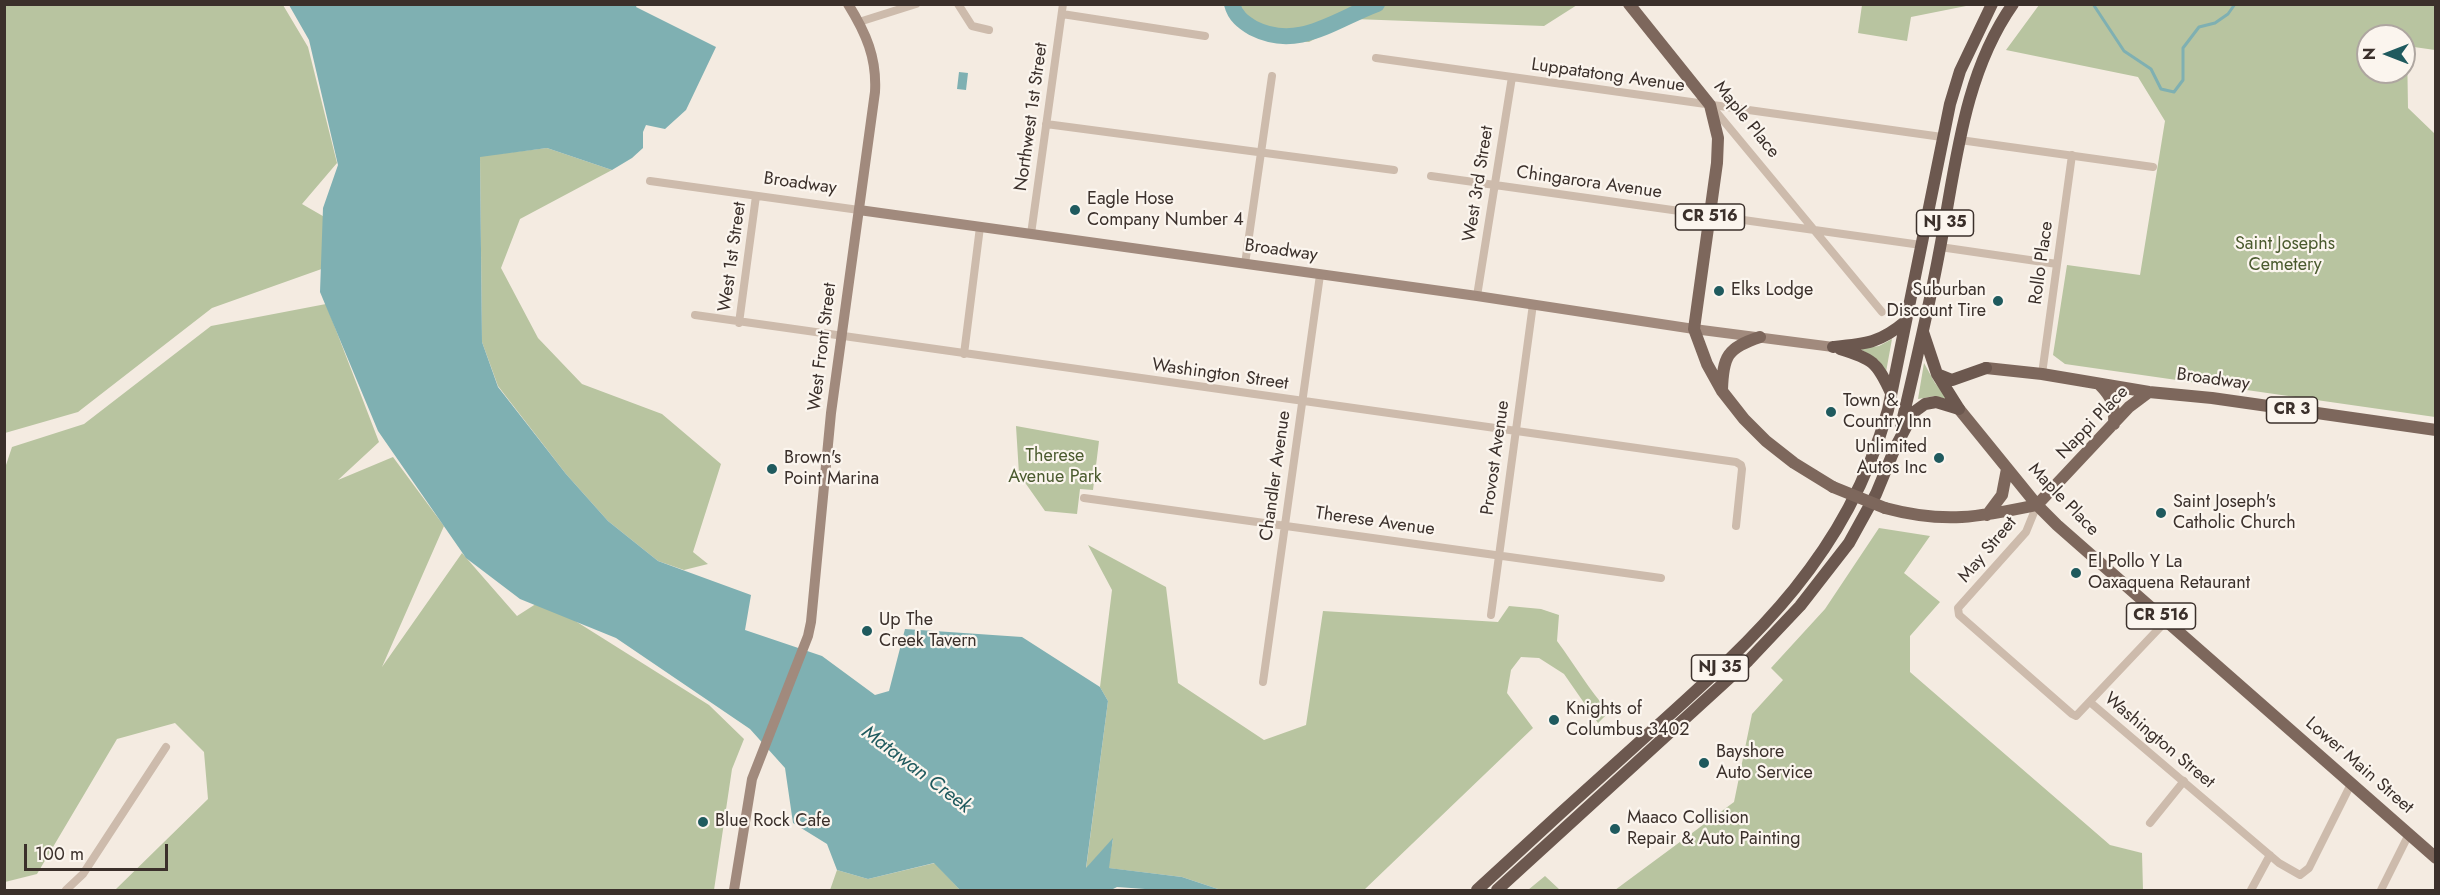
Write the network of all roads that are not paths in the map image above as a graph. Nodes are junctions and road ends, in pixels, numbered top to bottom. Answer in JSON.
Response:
{"nodes":[{"id":1,"x":848,"y":4,"type":"edge"},
{"id":2,"x":958,"y":4,"type":"edge"},
{"id":3,"x":1063,"y":4,"type":"edge"},
{"id":4,"x":1629,"y":4,"type":"edge"},
{"id":5,"x":1992,"y":4,"type":"edge"},
{"id":6,"x":2013,"y":4,"type":"edge"},
{"id":7,"x":914,"y":5,"type":"edge"},
{"id":8,"x":1062,"y":14,"type":"junction"},
{"id":9,"x":859,"y":22,"type":"junction"},
{"id":10,"x":989,"y":30,"type":"dead end"},
{"id":11,"x":1204,"y":36,"type":"dead end"},
{"id":12,"x":1376,"y":58,"type":"dead end"},
{"id":13,"x":1272,"y":76,"type":"dead end"},
{"id":14,"x":1512,"y":77,"type":"junction"},
{"id":15,"x":1710,"y":105,"type":"junction"},
{"id":16,"x":1046,"y":124,"type":"junction"},
{"id":17,"x":1942,"y":137,"type":"junction"},
{"id":18,"x":1960,"y":140,"type":"junction"},
{"id":19,"x":1260,"y":152,"type":"junction"},
{"id":20,"x":2072,"y":155,"type":"junction"},
{"id":21,"x":2153,"y":167,"type":"dead end"},
{"id":22,"x":1394,"y":170,"type":"dead end"},
{"id":23,"x":1431,"y":176,"type":"dead end"},
{"id":24,"x":650,"y":181,"type":"dead end"},
{"id":25,"x":1494,"y":185,"type":"junction"},
{"id":26,"x":756,"y":195,"type":"junction"},
{"id":27,"x":859,"y":210,"type":"junction"},
{"id":28,"x":1710,"y":215,"type":"junction"},
{"id":29,"x":980,"y":227,"type":"junction"},
{"id":30,"x":1812,"y":229,"type":"junction"},
{"id":31,"x":1031,"y":234,"type":"junction"},
{"id":32,"x":1921,"y":245,"type":"junction"},
{"id":33,"x":1940,"y":248,"type":"junction"},
{"id":34,"x":1245,"y":264,"type":"junction"},
{"id":35,"x":2057,"y":264,"type":"junction"},
{"id":36,"x":1320,"y":275,"type":"junction"},
{"id":37,"x":1477,"y":296,"type":"junction"},
{"id":38,"x":1533,"y":304,"type":"junction"},
{"id":39,"x":1882,"y":312,"type":"dead end"},
{"id":40,"x":695,"y":315,"type":"dead end"},
{"id":41,"x":1906,"y":321,"type":"junction"},
{"id":42,"x":739,"y":323,"type":"junction"},
{"id":43,"x":1694,"y":329,"type":"junction"},
{"id":44,"x":1923,"y":331,"type":"junction"},
{"id":45,"x":841,"y":337,"type":"junction"},
{"id":46,"x":1760,"y":337,"type":"junction"},
{"id":47,"x":1833,"y":347,"type":"junction"},
{"id":48,"x":964,"y":354,"type":"junction"},
{"id":49,"x":1986,"y":368,"type":"joint"},
{"id":50,"x":1937,"y":374,"type":"junction"},
{"id":51,"x":2042,"y":374,"type":"junction"},
{"id":52,"x":2099,"y":384,"type":"junction"},
{"id":53,"x":1722,"y":391,"type":"junction"},
{"id":54,"x":2149,"y":392,"type":"junction"},
{"id":55,"x":1892,"y":393,"type":"junction"},
{"id":56,"x":1302,"y":402,"type":"junction"},
{"id":57,"x":1959,"y":409,"type":"junction"},
{"id":58,"x":2114,"y":424,"type":"junction"},
{"id":59,"x":2436,"y":430,"type":"edge"},
{"id":60,"x":1515,"y":431,"type":"junction"},
{"id":61,"x":1895,"y":448,"type":"junction"},
{"id":62,"x":2007,"y":468,"type":"junction"},
{"id":63,"x":1084,"y":498,"type":"dead end"},
{"id":64,"x":2037,"y":505,"type":"junction"},
{"id":65,"x":1987,"y":515,"type":"junction"},
{"id":66,"x":1284,"y":525,"type":"junction"},
{"id":67,"x":1736,"y":526,"type":"dead end"},
{"id":68,"x":1498,"y":555,"type":"junction"},
{"id":69,"x":1661,"y":578,"type":"dead end"},
{"id":70,"x":1958,"y":612,"type":"joint"},
{"id":71,"x":1491,"y":615,"type":"dead end"},
{"id":72,"x":2166,"y":621,"type":"junction"},
{"id":73,"x":1263,"y":682,"type":"dead end"},
{"id":74,"x":2091,"y":702,"type":"junction"},
{"id":75,"x":2286,"y":726,"type":"joint"},
{"id":76,"x":166,"y":747,"type":"dead end"},
{"id":77,"x":2184,"y":781,"type":"junction"},
{"id":78,"x":2351,"y":784,"type":"junction"},
{"id":79,"x":2150,"y":823,"type":"dead end"},
{"id":80,"x":2409,"y":834,"type":"junction"},
{"id":81,"x":2270,"y":855,"type":"junction"},
{"id":82,"x":2436,"y":858,"type":"edge"},
{"id":83,"x":66,"y":891,"type":"edge"},
{"id":84,"x":734,"y":891,"type":"edge"},
{"id":85,"x":1477,"y":891,"type":"edge"},
{"id":86,"x":1497,"y":891,"type":"edge"},
{"id":87,"x":2251,"y":891,"type":"edge"},
{"id":88,"x":2381,"y":891,"type":"edge"}],
"edges":[{"from":1,"to":9,"type":"main road","name":"West Front Street"},
{"from":2,"to":10,"type":"street"},
{"from":3,"to":8,"type":"street","name":"Northwest 1st Street"},
{"from":4,"to":15,"type":"main road","name":"Maple Place","number":"CR 516"},
{"from":5,"to":17,"type":"highway","number":"NJ 35"},
{"from":6,"to":18,"type":"highway","number":"NJ 35"},
{"from":7,"to":9,"type":"street"},
{"from":8,"to":11,"type":"street"},
{"from":8,"to":16,"type":"street","name":"Northwest 1st Street"},
{"from":9,"to":27,"type":"main road","name":"West Front Street"},
{"from":12,"to":14,"type":"street","name":"Luppatatong Avenue"},
{"from":13,"to":19,"type":"street"},
{"from":14,"to":15,"type":"street","name":"Luppatatong Avenue"},
{"from":14,"to":25,"type":"street","name":"West 3rd Street"},
{"from":15,"to":17,"type":"street","name":"Luppatatong Avenue"},
{"from":15,"to":28,"type":"main road","number":"CR 516"},
{"from":15,"to":30,"type":"street","name":"Maple Place"},
{"from":16,"to":19,"type":"street"},
{"from":16,"to":31,"type":"street","name":"Northwest 1st Street"},
{"from":17,"to":32,"type":"highway","number":"NJ 35"},
{"from":18,"to":20,"type":"street"},
{"from":18,"to":33,"type":"highway","number":"NJ 35"},
{"from":19,"to":22,"type":"street"},
{"from":19,"to":34,"type":"street"},
{"from":20,"to":21,"type":"street"},
{"from":20,"to":35,"type":"street","name":"Rollo Place"},
{"from":23,"to":25,"type":"street","name":"Chingarora Avenue"},
{"from":24,"to":26,"type":"street","name":"Broadway"},
{"from":25,"to":28,"type":"street","name":"Chingarora Avenue"},
{"from":25,"to":37,"type":"street","name":"West 3rd Street"},
{"from":26,"to":27,"type":"street","name":"Broadway"},
{"from":26,"to":42,"type":"street","name":"West 1st Street"},
{"from":27,"to":29,"type":"main road","name":"Broadway"},
{"from":27,"to":45,"type":"main road","name":"West Front Street"},
{"from":28,"to":30,"type":"street","name":"Chingarora Avenue"},
{"from":28,"to":43,"type":"main road","number":"CR 516"},
{"from":29,"to":31,"type":"main road","name":"Broadway"},
{"from":29,"to":48,"type":"street"},
{"from":30,"to":32,"type":"street","name":"Chingarora Avenue"},
{"from":30,"to":39,"type":"street","name":"Maple Place"},
{"from":31,"to":34,"type":"main road","name":"Broadway"},
{"from":32,"to":41,"type":"highway","number":"NJ 35"},
{"from":33,"to":35,"type":"street"},
{"from":33,"to":44,"type":"highway","number":"NJ 35"},
{"from":34,"to":36,"type":"main road","name":"Broadway"},
{"from":35,"to":51,"type":"street","name":"Rollo Place"},
{"from":36,"to":37,"type":"main road","name":"Broadway"},
{"from":36,"to":56,"type":"street","name":"Chandler Avenue"},
{"from":37,"to":38,"type":"main road","name":"Broadway"},
{"from":38,"to":43,"type":"main road","name":"Broadway"},
{"from":38,"to":60,"type":"street","name":"Provost Avenue"},
{"from":40,"to":42,"type":"street","name":"Washington Street"},
{"from":41,"to":47,"type":"highway"},
{"from":41,"to":55,"type":"highway","number":"NJ 35"},
{"from":42,"to":45,"type":"street","name":"Washington Street"},
{"from":43,"to":46,"type":"main road","name":"Broadway"},
{"from":43,"to":53,"type":"main road","number":"CR 516"},
{"from":44,"to":50,"type":"highway"},
{"from":44,"to":61,"type":"highway","number":"NJ 35"},
{"from":45,"to":48,"type":"street","name":"Washington Street"},
{"from":45,"to":84,"type":"main road","name":"West Front Street"},
{"from":46,"to":47,"type":"main road","name":"Broadway"},
{"from":46,"to":53,"type":"main road"},
{"from":47,"to":55,"type":"highway"},
{"from":48,"to":56,"type":"street","name":"Washington Street"},
{"from":49,"to":50,"type":"highway"},
{"from":49,"to":51,"type":"main road","name":"Broadway"},
{"from":50,"to":57,"type":"highway"},
{"from":51,"to":52,"type":"main road","name":"Broadway"},
{"from":52,"to":54,"type":"main road","name":"Broadway"},
{"from":52,"to":58,"type":"main road"},
{"from":53,"to":65,"type":"main road","number":"CR 516","bridge":true},
{"from":54,"to":58,"type":"main road","name":"Nappi Place"},
{"from":54,"to":59,"type":"main road","name":"Broadway","number":"CR 3"},
{"from":55,"to":85,"type":"highway","number":"NJ 35"},
{"from":56,"to":60,"type":"street","name":"Washington Street"},
{"from":56,"to":66,"type":"street","name":"Chandler Avenue"},
{"from":57,"to":61,"type":"highway"},
{"from":57,"to":62,"type":"main road","name":"Maple Place"},
{"from":58,"to":64,"type":"main road","name":"Nappi Place"},
{"from":60,"to":67,"type":"street","name":"Washington Street"},
{"from":60,"to":68,"type":"street","name":"Provost Avenue"},
{"from":61,"to":86,"type":"highway","number":"NJ 35"},
{"from":62,"to":64,"type":"main road","name":"Maple Place"},
{"from":62,"to":65,"type":"main road"},
{"from":63,"to":66,"type":"street","name":"Therese Avenue"},
{"from":64,"to":65,"type":"main road","number":"CR 516"},
{"from":64,"to":70,"type":"street","name":"May Street"},
{"from":64,"to":72,"type":"main road","name":"Maple Place","number":"CR 516"},
{"from":66,"to":68,"type":"street","name":"Therese Avenue"},
{"from":66,"to":73,"type":"street","name":"Chandler Avenue"},
{"from":68,"to":69,"type":"street","name":"Therese Avenue"},
{"from":68,"to":71,"type":"street","name":"Provost Avenue"},
{"from":70,"to":74,"type":"street","name":"Washington Street"},
{"from":72,"to":74,"type":"street"},
{"from":72,"to":75,"type":"main road","name":"Maple Place","number":"CR 516"},
{"from":74,"to":77,"type":"street","name":"Washington Street"},
{"from":75,"to":78,"type":"main road","name":"Lower Main Street","number":"CR 516"},
{"from":76,"to":83,"type":"street"},
{"from":77,"to":79,"type":"street"},
{"from":77,"to":81,"type":"street","name":"Washington Street"},
{"from":78,"to":80,"type":"main road","name":"Lower Main Street","number":"CR 516"},
{"from":78,"to":81,"type":"street","name":"Washington Street"},
{"from":80,"to":82,"type":"main road","name":"Lower Main Street","number":"CR 516"},
{"from":80,"to":88,"type":"street"},
{"from":81,"to":87,"type":"street"}]}
